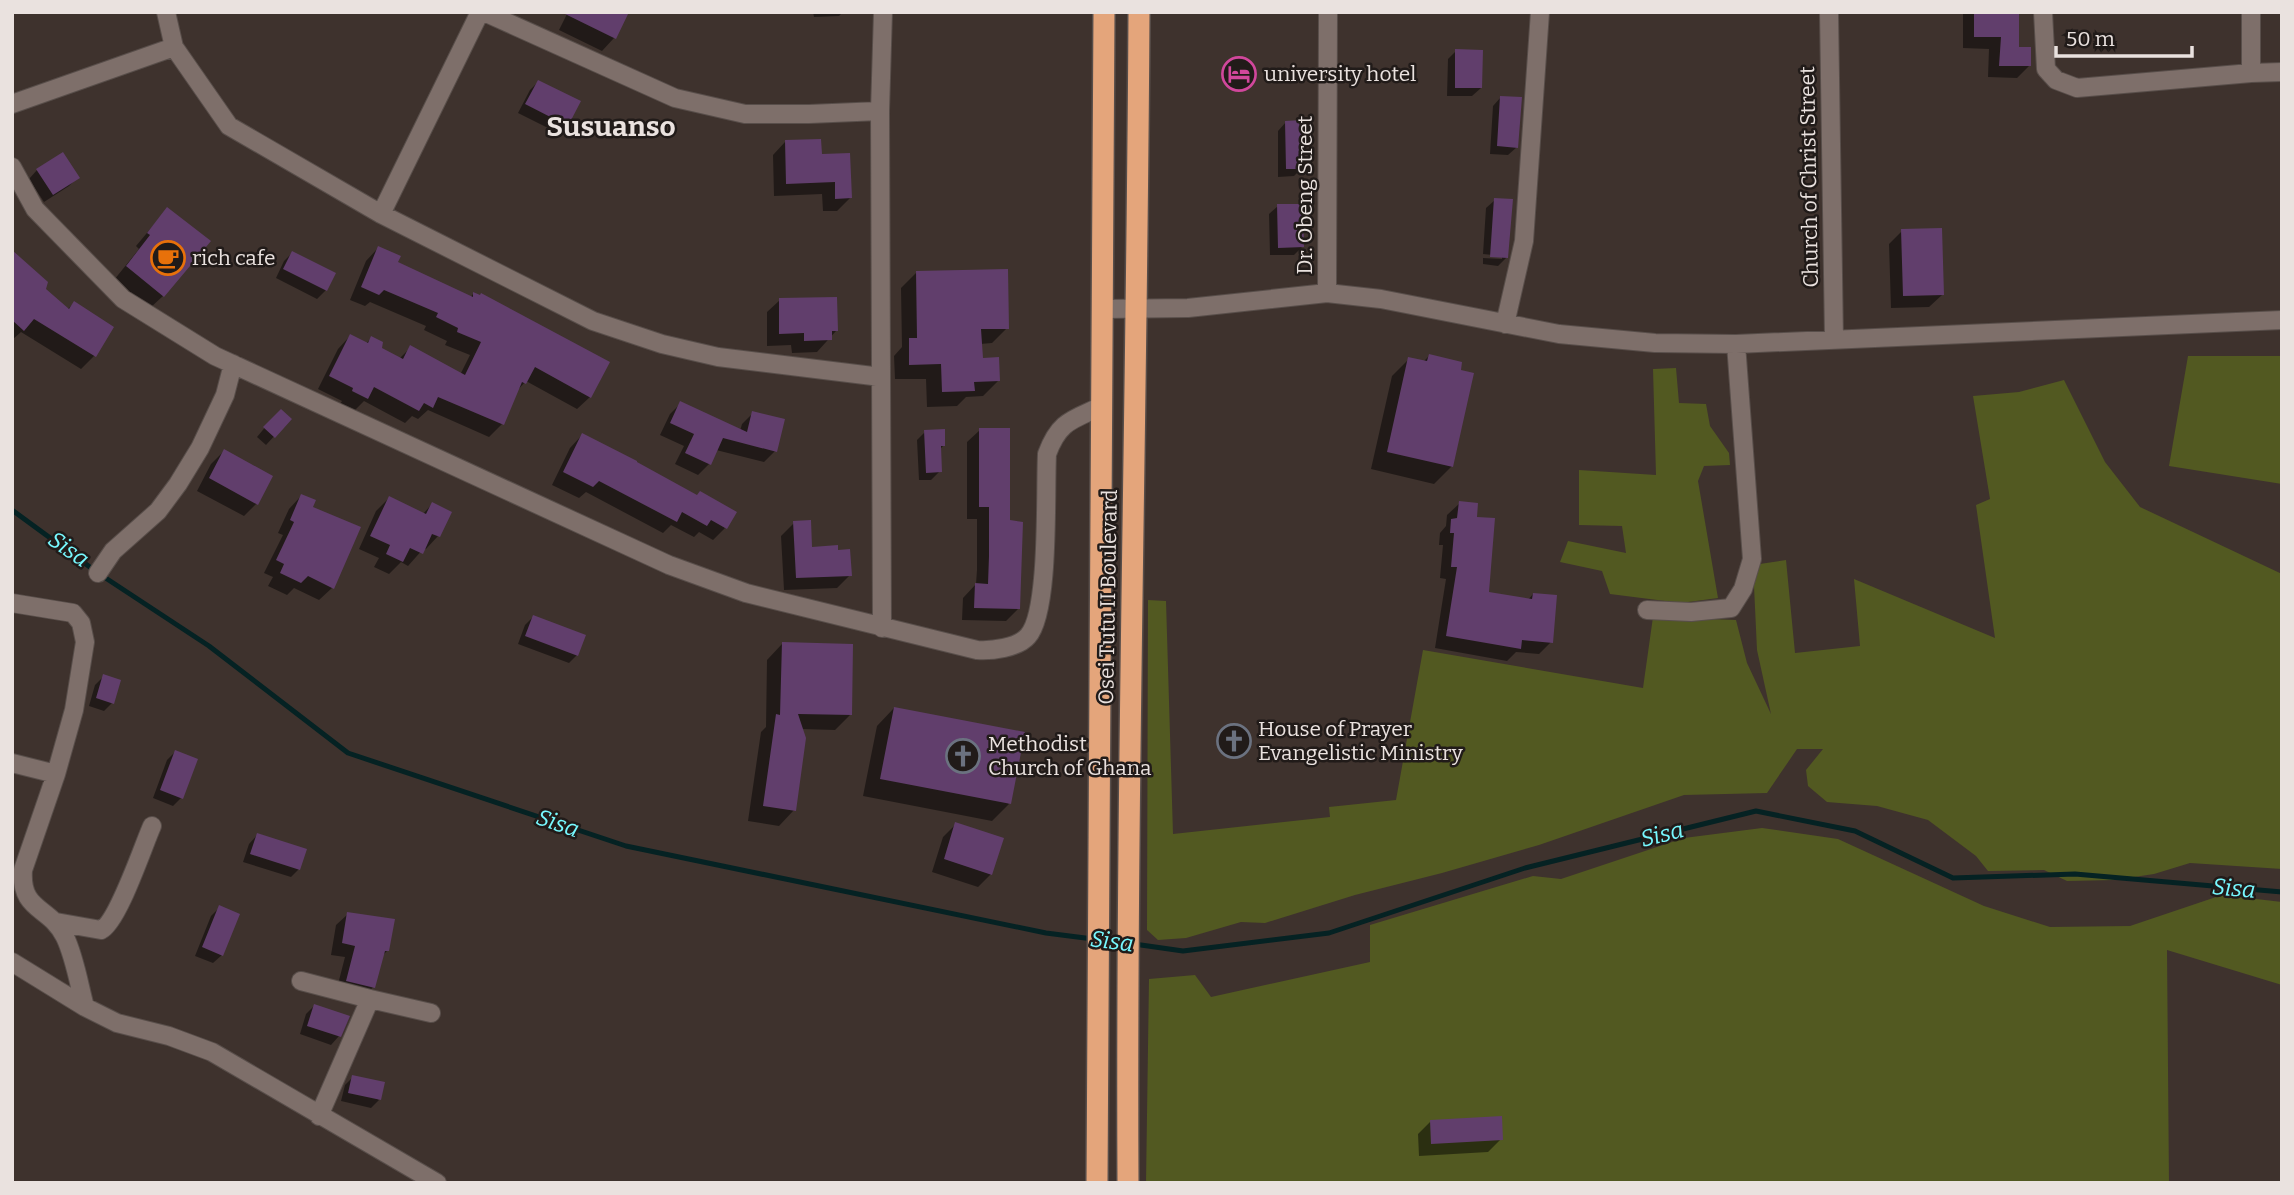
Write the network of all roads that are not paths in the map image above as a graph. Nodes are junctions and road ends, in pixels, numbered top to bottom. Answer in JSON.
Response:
{"nodes":[{"id":1,"x":166,"y":12,"type":"edge"},
{"id":2,"x":482,"y":12,"type":"edge"},
{"id":3,"x":883,"y":12,"type":"edge"},
{"id":4,"x":1104,"y":12,"type":"edge"},
{"id":5,"x":1139,"y":12,"type":"edge"},
{"id":6,"x":1328,"y":12,"type":"edge"},
{"id":7,"x":1541,"y":12,"type":"edge"},
{"id":8,"x":1829,"y":12,"type":"edge"},
{"id":9,"x":2043,"y":12,"type":"edge"},
{"id":10,"x":2251,"y":12,"type":"edge"},
{"id":11,"x":174,"y":47,"type":"junction"},
{"id":12,"x":2282,"y":72,"type":"edge"},
{"id":13,"x":2251,"y":73,"type":"junction"},
{"id":14,"x":12,"y":104,"type":"edge"},
{"id":15,"x":880,"y":111,"type":"junction"},
{"id":16,"x":12,"y":167,"type":"edge"},
{"id":17,"x":381,"y":214,"type":"junction"},
{"id":18,"x":1327,"y":293,"type":"junction"},
{"id":19,"x":1102,"y":309,"type":"junction"},
{"id":20,"x":1137,"y":310,"type":"junction"},
{"id":21,"x":2282,"y":320,"type":"edge"},
{"id":22,"x":1506,"y":324,"type":"junction"},
{"id":23,"x":1834,"y":340,"type":"junction"},
{"id":24,"x":1736,"y":344,"type":"junction"},
{"id":25,"x":233,"y":364,"type":"junction"},
{"id":26,"x":881,"y":377,"type":"junction"},
{"id":27,"x":1102,"y":406,"type":"junction"},
{"id":28,"x":98,"y":573,"type":"dead end"},
{"id":29,"x":12,"y":603,"type":"edge"},
{"id":30,"x":1647,"y":610,"type":"dead end"},
{"id":31,"x":882,"y":628,"type":"junction"},
{"id":32,"x":12,"y":763,"type":"edge"},
{"id":33,"x":56,"y":774,"type":"junction"},
{"id":34,"x":152,"y":825,"type":"dead end"},
{"id":35,"x":56,"y":922,"type":"junction"},
{"id":36,"x":12,"y":962,"type":"edge"},
{"id":37,"x":301,"y":981,"type":"dead end"},
{"id":38,"x":370,"y":999,"type":"junction"},
{"id":39,"x":85,"y":1007,"type":"junction"},
{"id":40,"x":431,"y":1013,"type":"dead end"},
{"id":41,"x":319,"y":1116,"type":"junction"},
{"id":42,"x":437,"y":1183,"type":"edge"},
{"id":43,"x":1097,"y":1183,"type":"edge"},
{"id":44,"x":1128,"y":1183,"type":"edge"}],
"edges":[{"from":1,"to":11,"type":"street"},
{"from":2,"to":15,"type":"street"},
{"from":2,"to":17,"type":"street"},
{"from":3,"to":15,"type":"street"},
{"from":4,"to":19,"type":"highway","name":"Osei Tutu II Boulevard"},
{"from":5,"to":20,"type":"highway","name":"Osei Tutu II Boulevard"},
{"from":6,"to":18,"type":"street","name":"Dr. Obeng Street"},
{"from":7,"to":22,"type":"street"},
{"from":8,"to":23,"type":"street","name":"Church of Christ Street"},
{"from":9,"to":13,"type":"street"},
{"from":10,"to":13,"type":"street"},
{"from":11,"to":14,"type":"street"},
{"from":11,"to":17,"type":"street"},
{"from":12,"to":13,"type":"street"},
{"from":15,"to":26,"type":"street"},
{"from":16,"to":25,"type":"street"},
{"from":17,"to":26,"type":"street"},
{"from":18,"to":20,"type":"street"},
{"from":18,"to":22,"type":"street"},
{"from":19,"to":20,"type":"street"},
{"from":19,"to":27,"type":"highway","name":"Osei Tutu II Boulevard"},
{"from":20,"to":44,"type":"highway","name":"Osei Tutu II Boulevard"},
{"from":21,"to":23,"type":"street"},
{"from":22,"to":24,"type":"street"},
{"from":23,"to":24,"type":"street"},
{"from":24,"to":30,"type":"street"},
{"from":25,"to":28,"type":"street"},
{"from":25,"to":31,"type":"street"},
{"from":26,"to":31,"type":"street"},
{"from":27,"to":31,"type":"street"},
{"from":27,"to":43,"type":"highway","name":"Osei Tutu II Boulevard"},
{"from":29,"to":33,"type":"street"},
{"from":32,"to":33,"type":"street"},
{"from":33,"to":35,"type":"street"},
{"from":34,"to":35,"type":"street"},
{"from":35,"to":39,"type":"street"},
{"from":36,"to":39,"type":"street"},
{"from":37,"to":38,"type":"street"},
{"from":38,"to":40,"type":"street"},
{"from":38,"to":41,"type":"street"},
{"from":39,"to":41,"type":"street"},
{"from":41,"to":42,"type":"street"}]}
